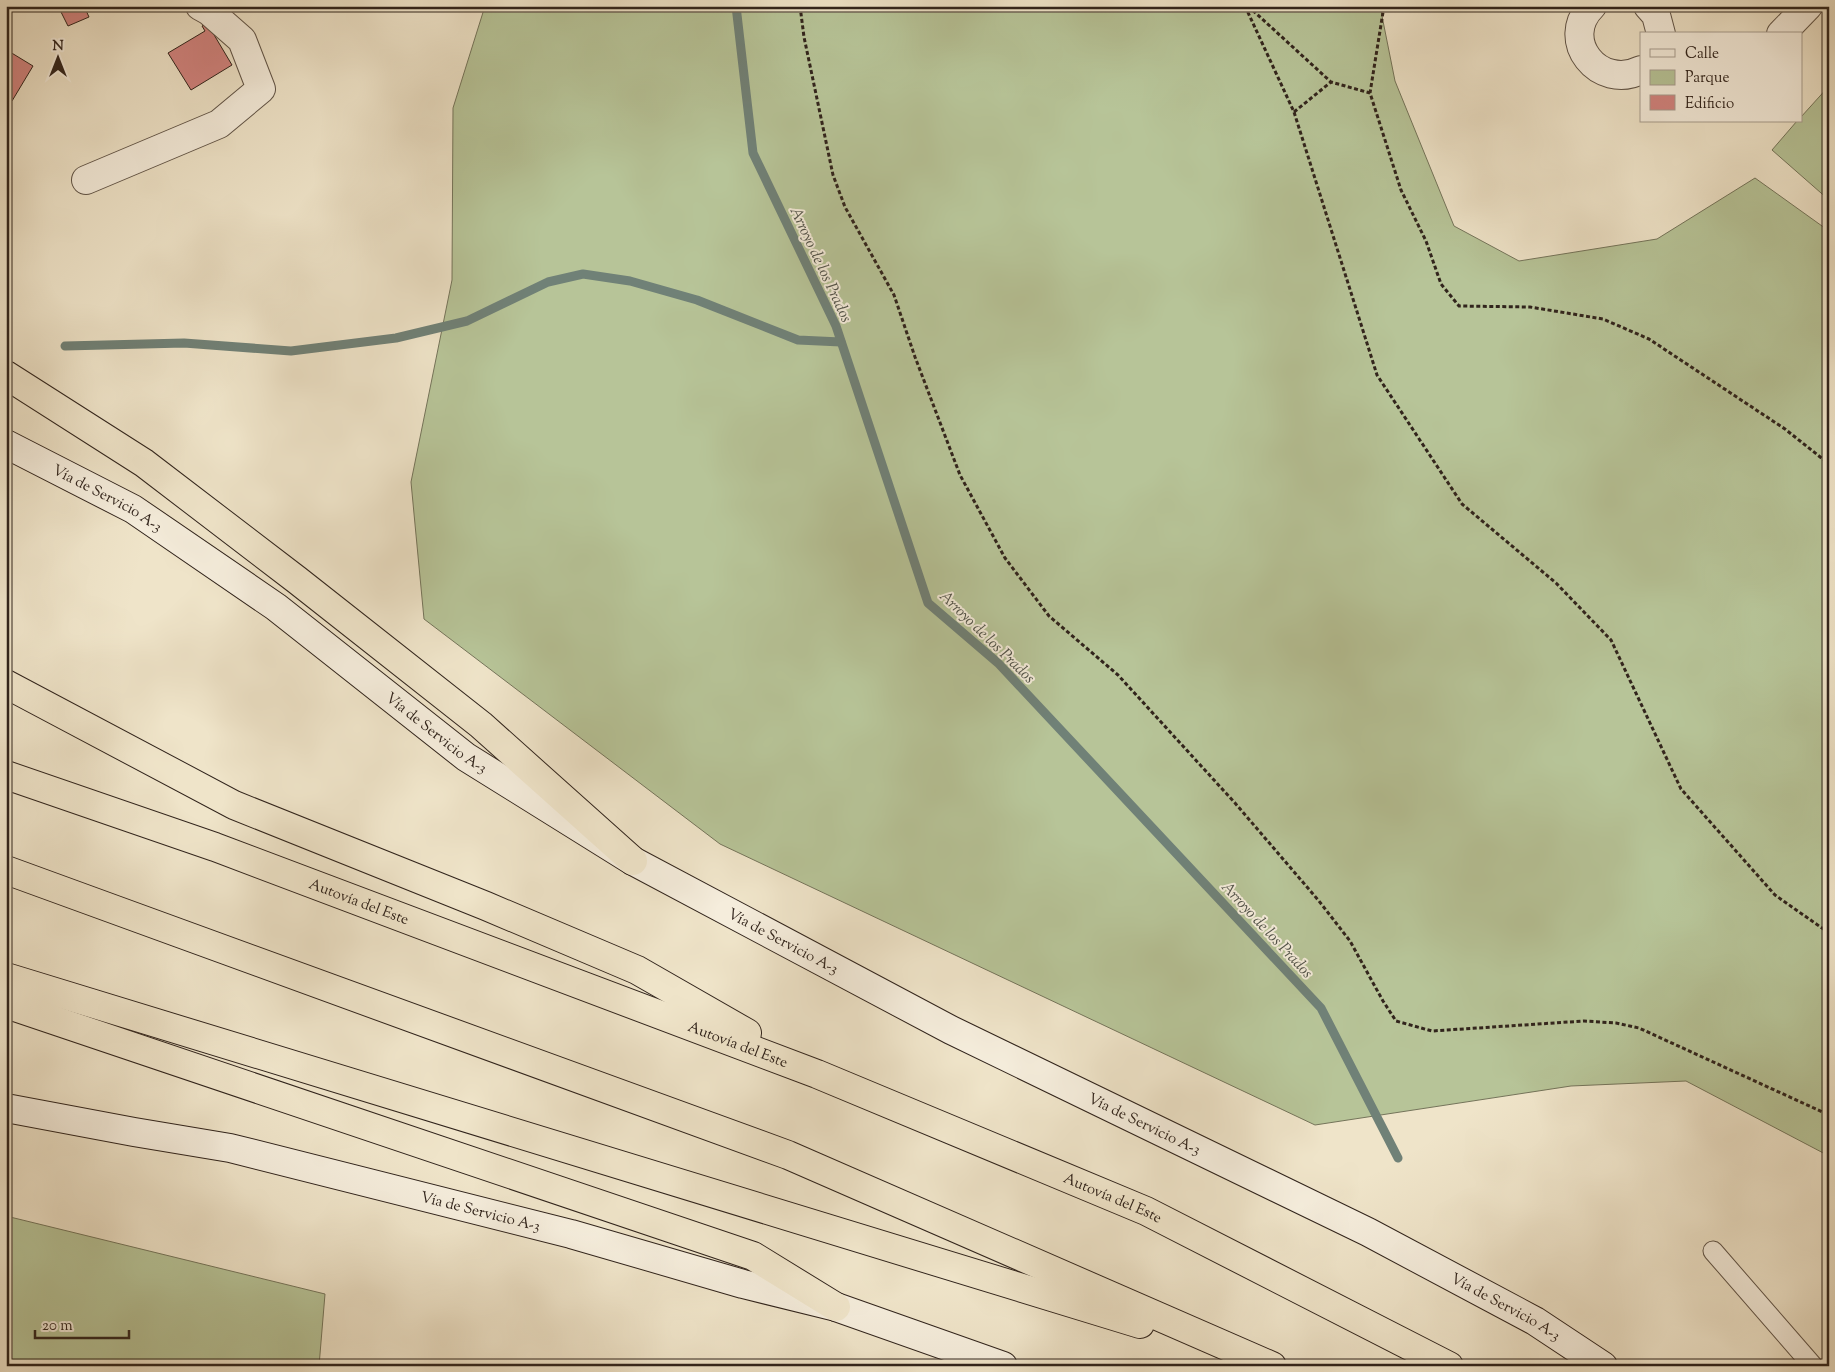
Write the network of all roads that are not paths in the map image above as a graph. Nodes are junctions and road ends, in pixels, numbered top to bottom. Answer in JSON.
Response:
{"nodes":[{"id":1,"x":200,"y":6,"type":"edge"},
{"id":2,"x":1592,"y":6,"type":"edge"},
{"id":3,"x":1648,"y":6,"type":"edge"},
{"id":4,"x":1808,"y":6,"type":"edge"},
{"id":5,"x":1660,"y":32,"type":"edge"},
{"id":6,"x":1783,"y":32,"type":"edge"},
{"id":7,"x":1640,"y":70,"type":"edge"},
{"id":8,"x":86,"y":180,"type":"dead end"},
{"id":9,"x":6,"y":375,"type":"edge"},
{"id":10,"x":6,"y":444,"type":"edge"},
{"id":11,"x":6,"y":684,"type":"edge"},
{"id":12,"x":6,"y":775,"type":"edge"},
{"id":13,"x":633,"y":861,"type":"junction"},
{"id":14,"x":6,"y":870,"type":"edge"},
{"id":15,"x":6,"y":977,"type":"edge"},
{"id":16,"x":6,"y":1004,"type":"edge"},
{"id":17,"x":817,"y":1074,"type":"junction"},
{"id":18,"x":6,"y":1108,"type":"edge"},
{"id":19,"x":1713,"y":1250,"type":"dead end"},
{"id":20,"x":836,"y":1307,"type":"junction"},
{"id":21,"x":1270,"y":1364,"type":"edge"},
{"id":22,"x":1003,"y":1366,"type":"edge"},
{"id":23,"x":1449,"y":1366,"type":"edge"},
{"id":24,"x":1603,"y":1366,"type":"edge"},
{"id":25,"x":1813,"y":1366,"type":"edge"}],
"edges":[{"from":1,"to":8,"type":"main road"},
{"from":2,"to":7,"type":"main road"},
{"from":3,"to":5,"type":"main road"},
{"from":4,"to":6,"type":"main road"},
{"from":9,"to":13,"type":"highway"},
{"from":10,"to":13,"type":"main road","name":"Vía de Servicio A-3"},
{"from":11,"to":17,"type":"highway"},
{"from":12,"to":17,"type":"highway","name":"Autovía del Este"},
{"from":13,"to":24,"type":"main road","name":"Vía de Servicio A-3"},
{"from":14,"to":21,"type":"highway"},
{"from":15,"to":21,"type":"highway"},
{"from":16,"to":20,"type":"highway"},
{"from":17,"to":23,"type":"highway","name":"Autovía del Este"},
{"from":18,"to":20,"type":"main road","name":"Vía de Servicio A-3"},
{"from":19,"to":25,"type":"lane"},
{"from":20,"to":22,"type":"main road","name":"Vía de Servicio A-3"}]}
